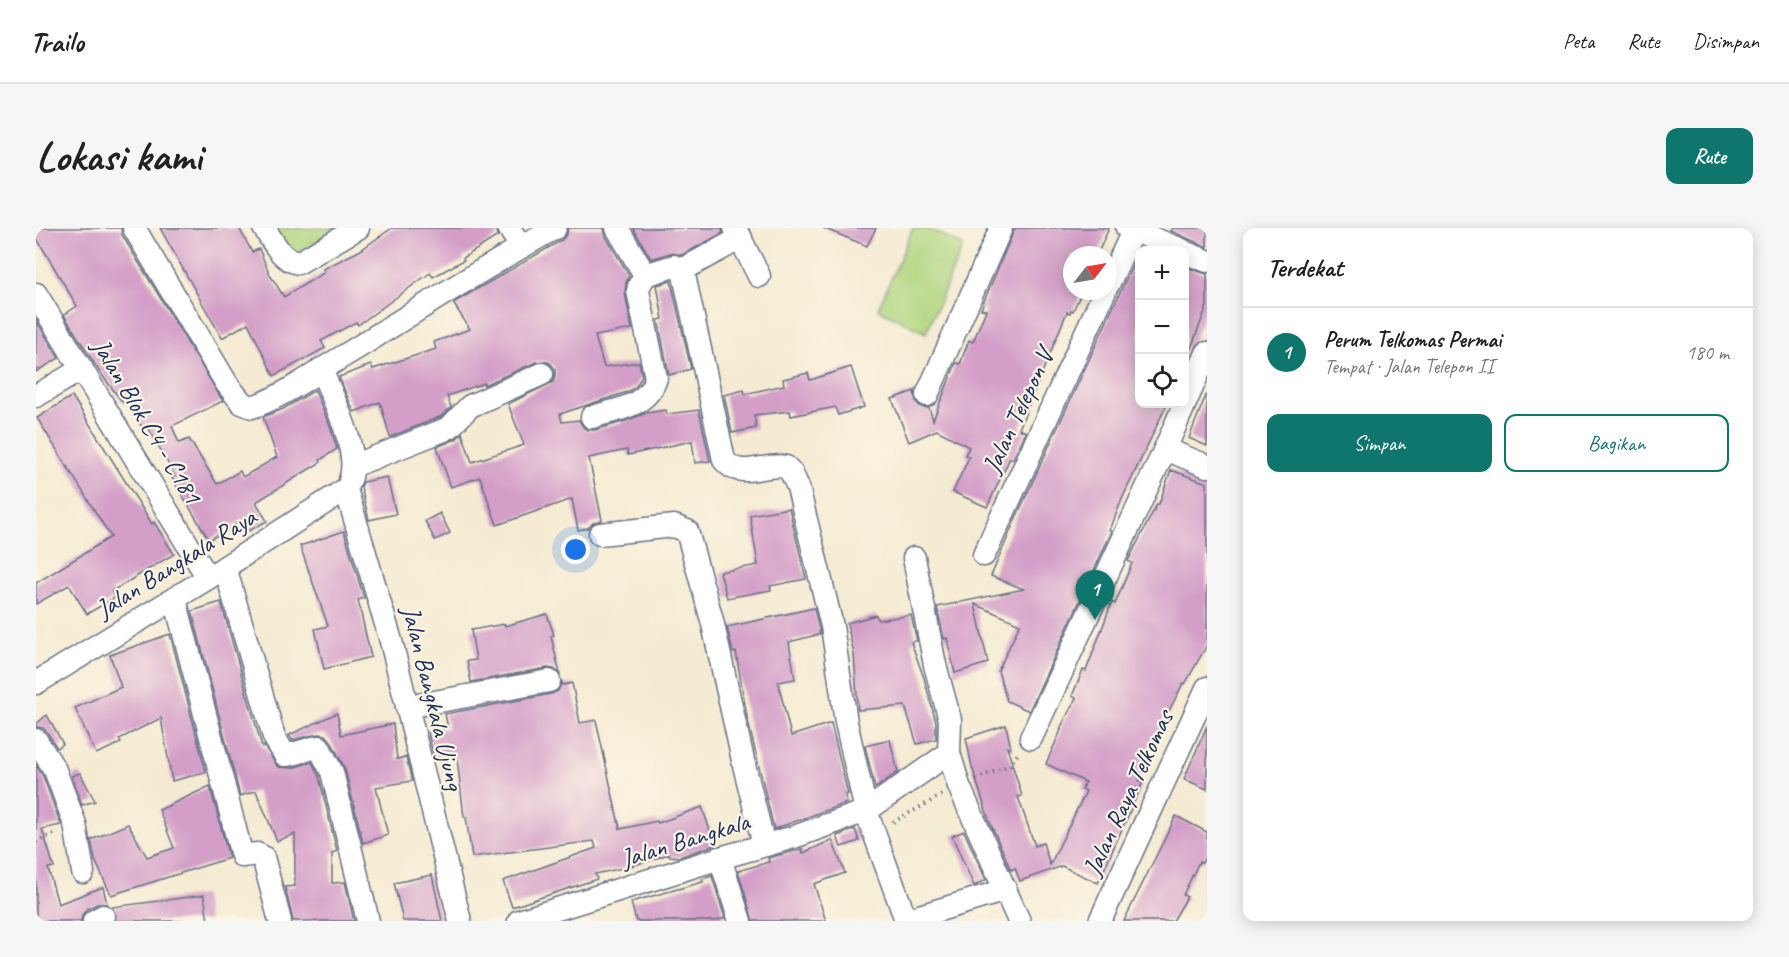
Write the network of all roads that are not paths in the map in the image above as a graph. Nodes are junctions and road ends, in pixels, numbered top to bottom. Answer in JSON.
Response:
{"nodes":[{"id":1,"x":134,"y":228,"type":"edge"},
{"id":2,"x":264,"y":228,"type":"edge"},
{"id":3,"x":358,"y":228,"type":"edge"},
{"id":4,"x":555,"y":228,"type":"edge"},
{"id":5,"x":617,"y":228,"type":"edge"},
{"id":6,"x":1001,"y":228,"type":"edge"},
{"id":7,"x":1130,"y":229,"type":"edge"},
{"id":8,"x":738,"y":233,"type":"edge"},
{"id":9,"x":515,"y":237,"type":"edge"},
{"id":10,"x":1171,"y":246,"type":"edge"},
{"id":11,"x":1189,"y":254,"type":"edge"},
{"id":12,"x":1207,"y":261,"type":"edge"},
{"id":13,"x":1117,"y":262,"type":"edge"},
{"id":14,"x":682,"y":270,"type":"junction"},
{"id":15,"x":645,"y":275,"type":"junction"},
{"id":16,"x":759,"y":276,"type":"dead end"},
{"id":17,"x":36,"y":294,"type":"edge"},
{"id":18,"x":1101,"y":300,"type":"edge"},
{"id":19,"x":1207,"y":353,"type":"edge"},
{"id":20,"x":82,"y":369,"type":"junction"},
{"id":21,"x":321,"y":369,"type":"junction"},
{"id":22,"x":542,"y":374,"type":"dead end"},
{"id":23,"x":927,"y":395,"type":"dead end"},
{"id":24,"x":36,"y":396,"type":"edge"},
{"id":25,"x":592,"y":417,"type":"dead end"},
{"id":26,"x":1165,"y":449,"type":"junction"},
{"id":27,"x":353,"y":466,"type":"junction"},
{"id":28,"x":1207,"y":466,"type":"edge"},
{"id":29,"x":346,"y":489,"type":"junction"},
{"id":30,"x":600,"y":534,"type":"dead end"},
{"id":31,"x":984,"y":555,"type":"dead end"},
{"id":32,"x":914,"y":558,"type":"dead end"},
{"id":33,"x":217,"y":573,"type":"junction"},
{"id":34,"x":175,"y":599,"type":"junction"},
{"id":35,"x":549,"y":681,"type":"dead end"},
{"id":36,"x":36,"y":683,"type":"edge"},
{"id":37,"x":1207,"y":688,"type":"edge"},
{"id":38,"x":407,"y":707,"type":"junction"},
{"id":39,"x":1031,"y":738,"type":"dead end"},
{"id":40,"x":36,"y":740,"type":"edge"},
{"id":41,"x":949,"y":753,"type":"junction"},
{"id":42,"x":866,"y":811,"type":"junction"},
{"id":43,"x":764,"y":846,"type":"junction"},
{"id":44,"x":720,"y":858,"type":"junction"},
{"id":45,"x":83,"y":872,"type":"dead end"},
{"id":46,"x":1006,"y":890,"type":"junction"},
{"id":47,"x":455,"y":920,"type":"edge"},
{"id":48,"x":279,"y":921,"type":"edge"},
{"id":49,"x":368,"y":921,"type":"edge"},
{"id":50,"x":519,"y":921,"type":"edge"},
{"id":51,"x":740,"y":921,"type":"edge"},
{"id":52,"x":906,"y":921,"type":"edge"},
{"id":53,"x":1018,"y":921,"type":"edge"},
{"id":54,"x":1100,"y":921,"type":"edge"}],
"edges":[{"from":1,"to":21,"type":"street"},
{"from":2,"to":3,"type":"street"},
{"from":4,"to":9,"type":"street"},
{"from":5,"to":15,"type":"street"},
{"from":6,"to":23,"type":"street"},
{"from":7,"to":10,"type":"street"},
{"from":7,"to":13,"type":"street"},
{"from":8,"to":14,"type":"street"},
{"from":8,"to":16,"type":"street"},
{"from":9,"to":21,"type":"street"},
{"from":11,"to":12,"type":"street"},
{"from":14,"to":15,"type":"street"},
{"from":14,"to":42,"type":"street"},
{"from":15,"to":25,"type":"street"},
{"from":17,"to":20,"type":"street","name":"Jalan Blok C4 - C181"},
{"from":18,"to":31,"type":"street","name":"Jalan Telepon V"},
{"from":19,"to":26,"type":"street"},
{"from":20,"to":24,"type":"street"},
{"from":20,"to":33,"type":"street","name":"Jalan Blok C4 - C181"},
{"from":21,"to":27,"type":"street"},
{"from":22,"to":27,"type":"street"},
{"from":26,"to":28,"type":"street"},
{"from":26,"to":39,"type":"street"},
{"from":27,"to":29,"type":"street"},
{"from":29,"to":33,"type":"street","name":"Jalan Bangkala Raya"},
{"from":29,"to":38,"type":"street","name":"Jalan Bangkala Ujung"},
{"from":30,"to":43,"type":"street"},
{"from":32,"to":41,"type":"street"},
{"from":33,"to":34,"type":"street","name":"Jalan Bangkala Raya"},
{"from":33,"to":49,"type":"street","name":"Jalan Blok C4 - C181"},
{"from":34,"to":36,"type":"street","name":"Jalan Bangkala Raya"},
{"from":34,"to":48,"type":"street"},
{"from":35,"to":38,"type":"street"},
{"from":37,"to":54,"type":"street","name":"Jalan Raya Telkomas"},
{"from":38,"to":47,"type":"street","name":"Jalan Bangkala Ujung"},
{"from":40,"to":45,"type":"street"},
{"from":41,"to":42,"type":"street","name":"Jalan Bangkala"},
{"from":41,"to":46,"type":"street"},
{"from":42,"to":43,"type":"street","name":"Jalan Bangkala"},
{"from":42,"to":52,"type":"street"},
{"from":43,"to":44,"type":"street","name":"Jalan Bangkala"},
{"from":44,"to":50,"type":"street","name":"Jalan Bangkala"},
{"from":44,"to":51,"type":"street"},
{"from":46,"to":52,"type":"street"},
{"from":46,"to":53,"type":"street"}]}
